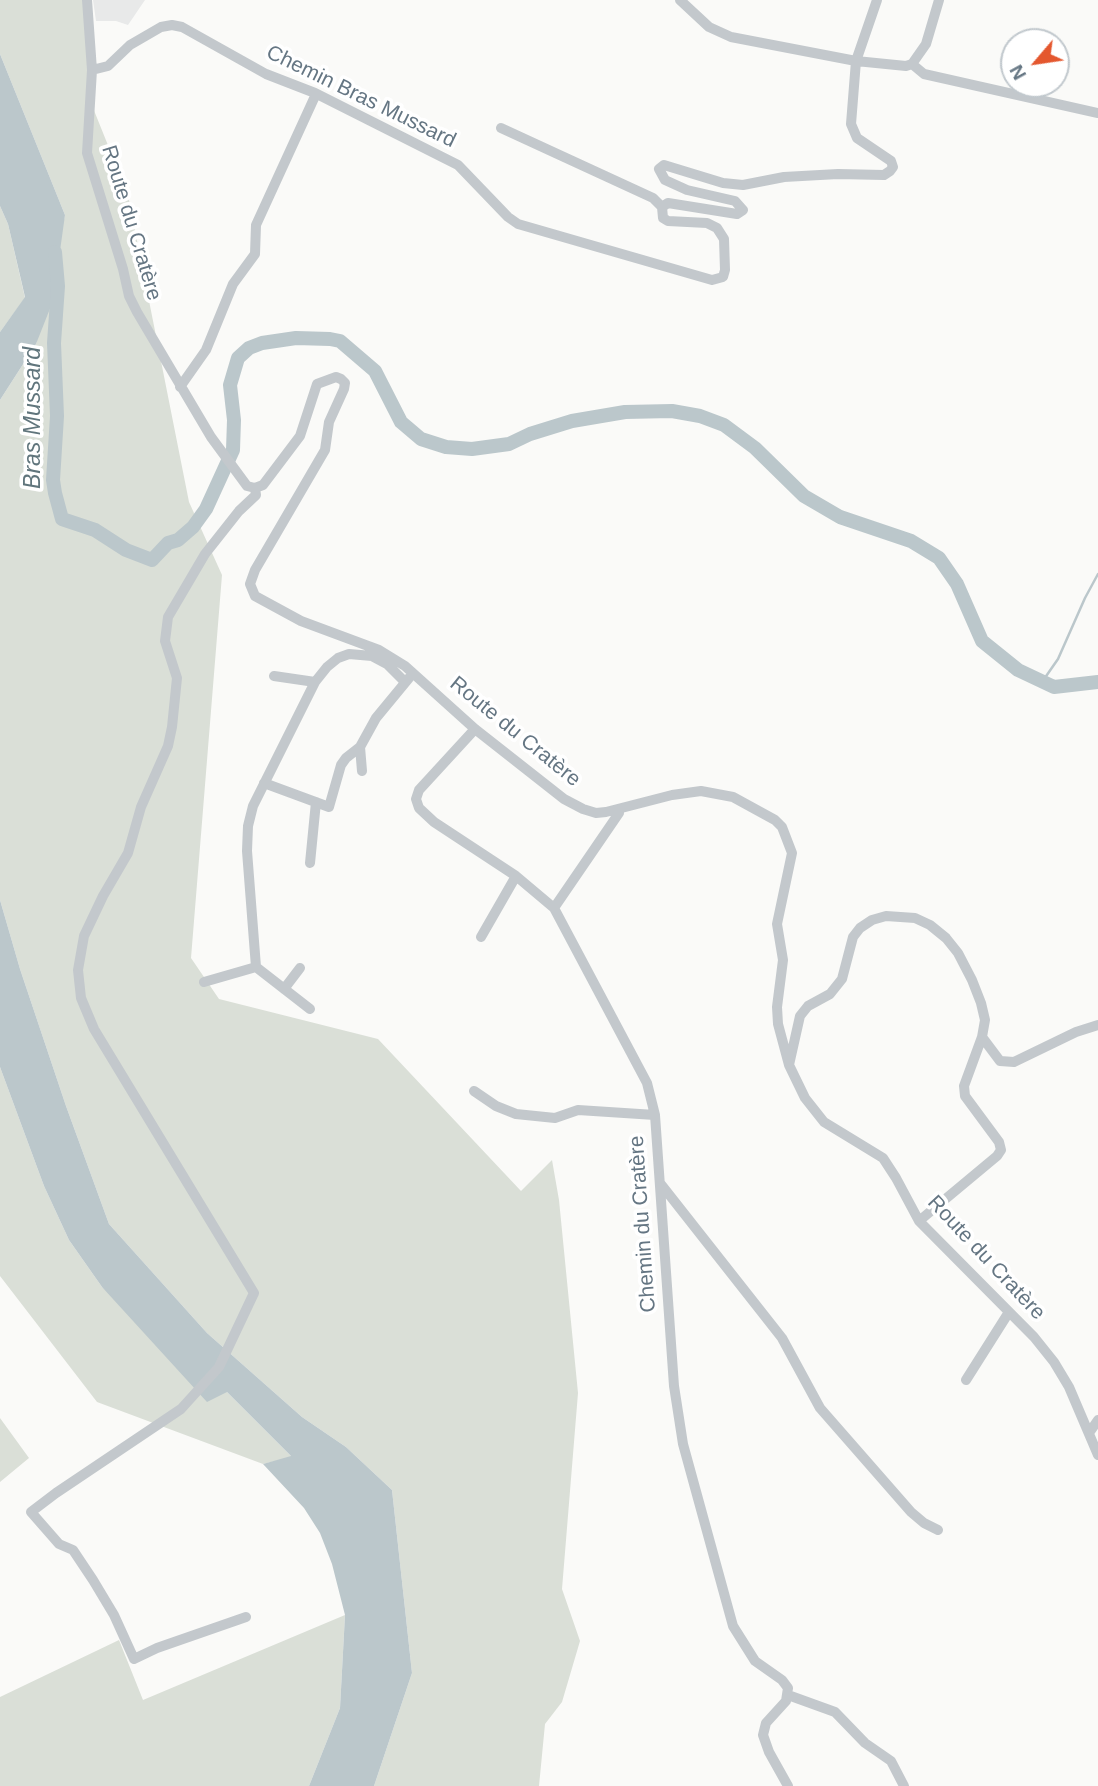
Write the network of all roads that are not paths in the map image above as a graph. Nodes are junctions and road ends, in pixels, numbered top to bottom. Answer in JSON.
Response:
{"nodes":[{"id":1,"x":88,"y":0,"type":"edge"},
{"id":2,"x":680,"y":0,"type":"edge"},
{"id":3,"x":877,"y":0,"type":"edge"},
{"id":4,"x":939,"y":0,"type":"edge"},
{"id":5,"x":856,"y":61,"type":"junction"},
{"id":6,"x":912,"y":64,"type":"junction"},
{"id":7,"x":92,"y":70,"type":"junction"},
{"id":8,"x":316,"y":94,"type":"junction"},
{"id":9,"x":1098,"y":113,"type":"edge"},
{"id":10,"x":501,"y":128,"type":"dead end"},
{"id":11,"x":662,"y":207,"type":"junction"},
{"id":12,"x":180,"y":387,"type":"junction"},
{"id":13,"x":255,"y":488,"type":"junction"},
{"id":14,"x":274,"y":676,"type":"dead end"},
{"id":15,"x":409,"y":678,"type":"junction"},
{"id":16,"x":315,"y":682,"type":"junction"},
{"id":17,"x":475,"y":729,"type":"junction"},
{"id":18,"x":360,"y":747,"type":"junction"},
{"id":19,"x":362,"y":771,"type":"dead end"},
{"id":20,"x":264,"y":783,"type":"junction"},
{"id":21,"x":316,"y":802,"type":"junction"},
{"id":22,"x":619,"y":810,"type":"junction"},
{"id":23,"x":310,"y":863,"type":"dead end"},
{"id":24,"x":516,"y":876,"type":"junction"},
{"id":25,"x":555,"y":908,"type":"junction"},
{"id":26,"x":481,"y":937,"type":"dead end"},
{"id":27,"x":256,"y":967,"type":"junction"},
{"id":28,"x":300,"y":968,"type":"dead end"},
{"id":29,"x":204,"y":982,"type":"dead end"},
{"id":30,"x":284,"y":989,"type":"junction"},
{"id":31,"x":310,"y":1009,"type":"dead end"},
{"id":32,"x":1098,"y":1025,"type":"edge"},
{"id":33,"x":982,"y":1037,"type":"junction"},
{"id":34,"x":789,"y":1065,"type":"junction"},
{"id":35,"x":474,"y":1091,"type":"dead end"},
{"id":36,"x":655,"y":1115,"type":"junction"},
{"id":37,"x":660,"y":1183,"type":"junction"},
{"id":38,"x":919,"y":1222,"type":"junction"},
{"id":39,"x":1009,"y":1312,"type":"junction"},
{"id":40,"x":966,"y":1380,"type":"dead end"},
{"id":41,"x":1098,"y":1420,"type":"edge"},
{"id":42,"x":1088,"y":1433,"type":"junction"},
{"id":43,"x":1098,"y":1455,"type":"edge"},
{"id":44,"x":937,"y":1530,"type":"dead end"},
{"id":45,"x":246,"y":1617,"type":"dead end"},
{"id":46,"x":788,"y":1695,"type":"junction"},
{"id":47,"x":788,"y":1786,"type":"edge"},
{"id":48,"x":904,"y":1786,"type":"edge"}],
"edges":[{"from":1,"to":7,"type":"street","name":"Route du Cratère"},
{"from":2,"to":5,"type":"street"},
{"from":3,"to":5,"type":"street"},
{"from":4,"to":6,"type":"street"},
{"from":5,"to":6,"type":"street"},
{"from":5,"to":11,"type":"street"},
{"from":6,"to":9,"type":"street"},
{"from":7,"to":8,"type":"street","name":"Chemin Bras Mussard"},
{"from":7,"to":12,"type":"street","name":"Route du Cratère"},
{"from":8,"to":11,"type":"street","name":"Chemin Bras Mussard"},
{"from":8,"to":12,"type":"street"},
{"from":10,"to":11,"type":"street","name":"Chemin Bras Mussard"},
{"from":12,"to":13,"type":"street","name":"Route du Cratère"},
{"from":13,"to":15,"type":"street","name":"Route du Cratère"},
{"from":13,"to":45,"type":"street"},
{"from":14,"to":16,"type":"street"},
{"from":15,"to":16,"type":"street"},
{"from":15,"to":17,"type":"street","name":"Route du Cratère"},
{"from":15,"to":18,"type":"street"},
{"from":16,"to":20,"type":"street"},
{"from":17,"to":22,"type":"street","name":"Route du Cratère"},
{"from":17,"to":24,"type":"street","name":"Chemin du Cratère"},
{"from":18,"to":19,"type":"street"},
{"from":18,"to":21,"type":"street"},
{"from":20,"to":21,"type":"street"},
{"from":20,"to":27,"type":"street"},
{"from":21,"to":23,"type":"street"},
{"from":22,"to":25,"type":"street"},
{"from":22,"to":34,"type":"street","name":"Route du Cratère"},
{"from":24,"to":25,"type":"street","name":"Chemin du Cratère"},
{"from":24,"to":26,"type":"street"},
{"from":25,"to":36,"type":"street","name":"Chemin du Cratère"},
{"from":27,"to":29,"type":"street"},
{"from":27,"to":30,"type":"street"},
{"from":28,"to":30,"type":"street"},
{"from":30,"to":31,"type":"street"},
{"from":32,"to":33,"type":"street"},
{"from":33,"to":34,"type":"street"},
{"from":33,"to":38,"type":"street"},
{"from":34,"to":38,"type":"street","name":"Route du Cratère"},
{"from":35,"to":36,"type":"street"},
{"from":36,"to":37,"type":"street","name":"Chemin du Cratère"},
{"from":37,"to":44,"type":"street"},
{"from":37,"to":46,"type":"street","name":"Chemin du Cratère"},
{"from":38,"to":39,"type":"street","name":"Route du Cratère"},
{"from":39,"to":40,"type":"street"},
{"from":39,"to":42,"type":"street","name":"Route du Cratère"},
{"from":41,"to":42,"type":"street"},
{"from":42,"to":43,"type":"street","name":"Route du Cratère"},
{"from":46,"to":47,"type":"street"},
{"from":46,"to":48,"type":"street"}]}
